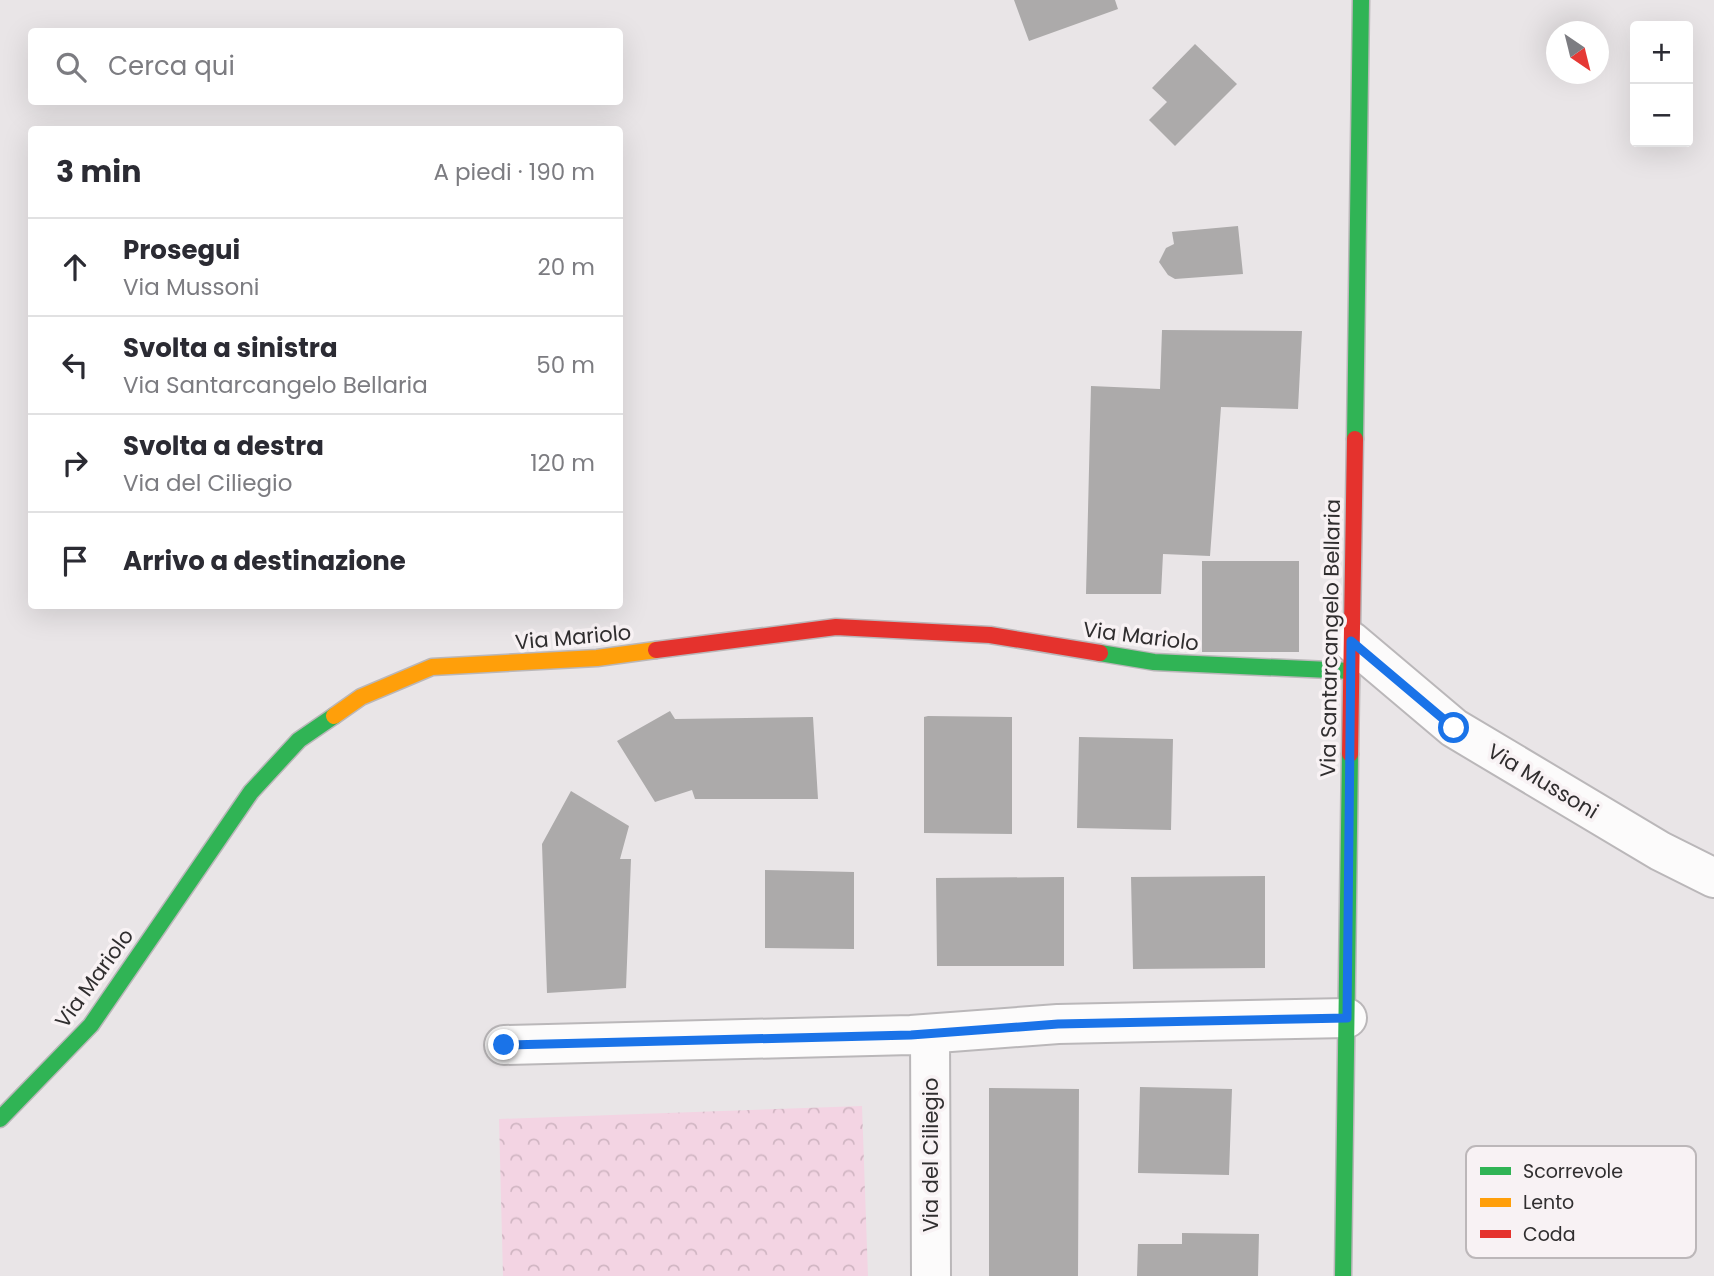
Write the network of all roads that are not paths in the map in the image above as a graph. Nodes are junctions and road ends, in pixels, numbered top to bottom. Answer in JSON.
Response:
{"nodes":[{"id":1,"x":1361,"y":0,"type":"edge"},
{"id":2,"x":1351,"y":656,"type":"junction"},
{"id":3,"x":1714,"y":878,"type":"edge"},
{"id":4,"x":1347,"y":1018,"type":"junction"},
{"id":5,"x":930,"y":1034,"type":"junction"},
{"id":6,"x":504,"y":1045,"type":"dead end"},
{"id":7,"x":0,"y":1119,"type":"edge"},
{"id":8,"x":931,"y":1276,"type":"edge"},
{"id":9,"x":1343,"y":1276,"type":"edge"}],
"edges":[{"from":1,"to":2,"type":"street","name":"Via Santarcangelo Bellaria"},
{"from":2,"to":3,"type":"street","name":"Via Mussoni"},
{"from":2,"to":4,"type":"street","name":"Via Santarcangelo Bellaria"},
{"from":2,"to":7,"type":"street","name":"Via Mariolo"},
{"from":4,"to":5,"type":"street"},
{"from":4,"to":9,"type":"street","name":"Via Santarcangelo Bellaria"},
{"from":5,"to":6,"type":"street"},
{"from":5,"to":8,"type":"street","name":"Via del Ciliegio"}]}
